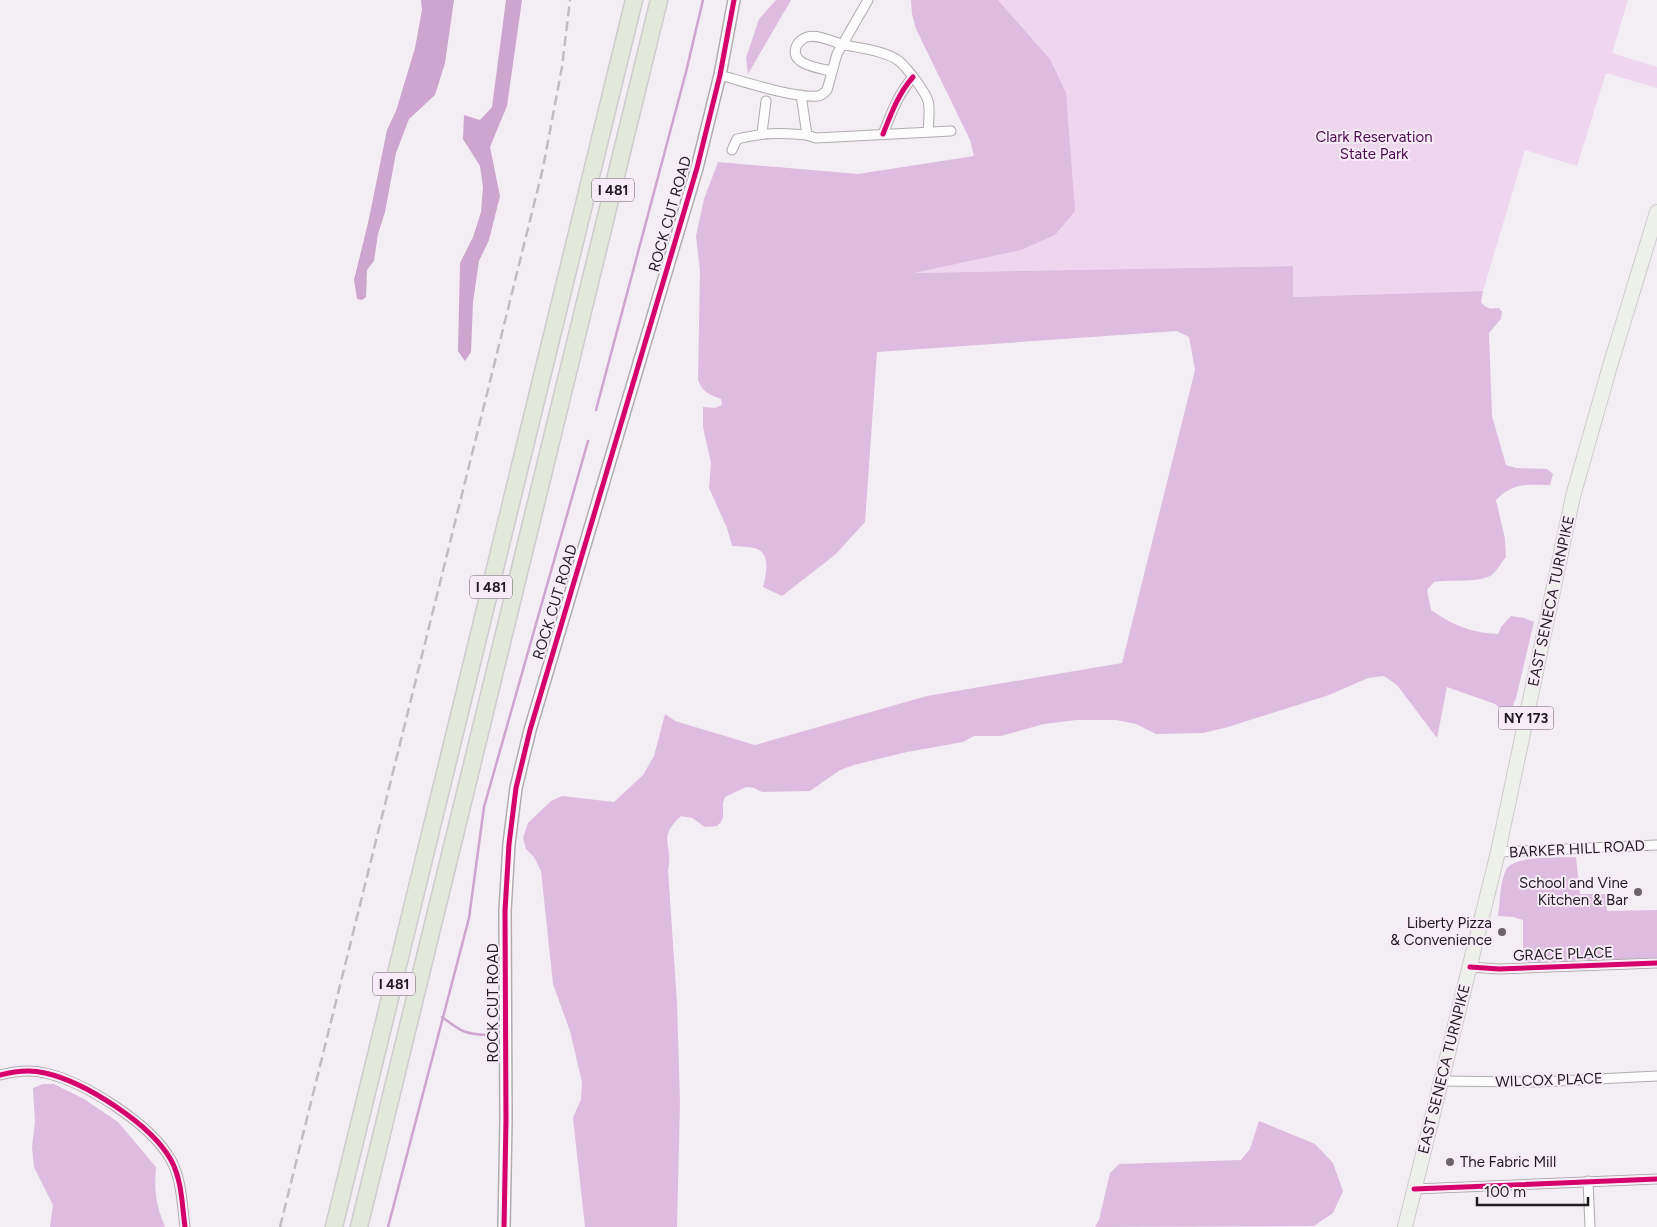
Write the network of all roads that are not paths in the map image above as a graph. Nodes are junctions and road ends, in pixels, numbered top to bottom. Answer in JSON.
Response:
{"nodes":[{"id":1,"x":634,"y":0,"type":"edge"},
{"id":2,"x":659,"y":0,"type":"edge"},
{"id":3,"x":734,"y":0,"type":"edge"},
{"id":4,"x":868,"y":0,"type":"edge"},
{"id":5,"x":842,"y":44,"type":"junction"},
{"id":6,"x":831,"y":71,"type":"junction"},
{"id":7,"x":720,"y":75,"type":"junction"},
{"id":8,"x":913,"y":77,"type":"junction"},
{"id":9,"x":801,"y":95,"type":"junction"},
{"id":10,"x":766,"y":101,"type":"dead end"},
{"id":11,"x":951,"y":130,"type":"dead end"},
{"id":12,"x":927,"y":132,"type":"junction"},
{"id":13,"x":762,"y":133,"type":"junction"},
{"id":14,"x":883,"y":134,"type":"junction"},
{"id":15,"x":807,"y":135,"type":"junction"},
{"id":16,"x":732,"y":150,"type":"dead end"},
{"id":17,"x":1657,"y":212,"type":"edge"},
{"id":18,"x":1657,"y":845,"type":"edge"},
{"id":19,"x":1498,"y":852,"type":"junction"},
{"id":20,"x":1657,"y":963,"type":"edge"},
{"id":21,"x":1470,"y":967,"type":"junction"},
{"id":22,"x":0,"y":1075,"type":"edge"},
{"id":23,"x":1657,"y":1076,"type":"edge"},
{"id":24,"x":1442,"y":1082,"type":"junction"},
{"id":25,"x":1657,"y":1179,"type":"edge"},
{"id":26,"x":1588,"y":1181,"type":"junction"},
{"id":27,"x":1414,"y":1189,"type":"junction"},
{"id":28,"x":185,"y":1227,"type":"edge"},
{"id":29,"x":334,"y":1227,"type":"edge"},
{"id":30,"x":359,"y":1227,"type":"edge"},
{"id":31,"x":504,"y":1227,"type":"edge"},
{"id":32,"x":1405,"y":1227,"type":"edge"},
{"id":33,"x":1590,"y":1227,"type":"edge"}],
"edges":[{"from":1,"to":29,"type":"highway","number":"I 481"},
{"from":2,"to":30,"type":"highway","number":"I 481"},
{"from":3,"to":7,"type":"street","name":"ROCK CUT ROAD"},
{"from":4,"to":5,"type":"street"},
{"from":5,"to":6,"type":"street"},
{"from":5,"to":6,"type":"street"},
{"from":5,"to":8,"type":"street"},
{"from":6,"to":9,"type":"street"},
{"from":7,"to":9,"type":"street"},
{"from":7,"to":31,"type":"street","name":"ROCK CUT ROAD"},
{"from":8,"to":12,"type":"street"},
{"from":8,"to":14,"type":"street"},
{"from":9,"to":15,"type":"street"},
{"from":10,"to":13,"type":"street"},
{"from":11,"to":12,"type":"street"},
{"from":12,"to":14,"type":"street"},
{"from":13,"to":15,"type":"street"},
{"from":13,"to":16,"type":"street"},
{"from":14,"to":15,"type":"street"},
{"from":17,"to":19,"type":"main road","name":"EAST SENECA TURNPIKE","number":"NY 173"},
{"from":18,"to":19,"type":"street","name":"BARKER HILL ROAD"},
{"from":19,"to":21,"type":"main road","name":"EAST SENECA TURNPIKE","number":"NY 173"},
{"from":20,"to":21,"type":"street","name":"GRACE PLACE"},
{"from":21,"to":24,"type":"main road","name":"EAST SENECA TURNPIKE","number":"NY 173"},
{"from":22,"to":28,"type":"street"},
{"from":23,"to":24,"type":"street","name":"WILCOX PLACE"},
{"from":24,"to":27,"type":"main road","name":"EAST SENECA TURNPIKE","number":"NY 173"},
{"from":25,"to":26,"type":"street"},
{"from":26,"to":27,"type":"street"},
{"from":26,"to":33,"type":"street"},
{"from":27,"to":32,"type":"main road","name":"EAST SENECA TURNPIKE","number":"NY 173"}]}
